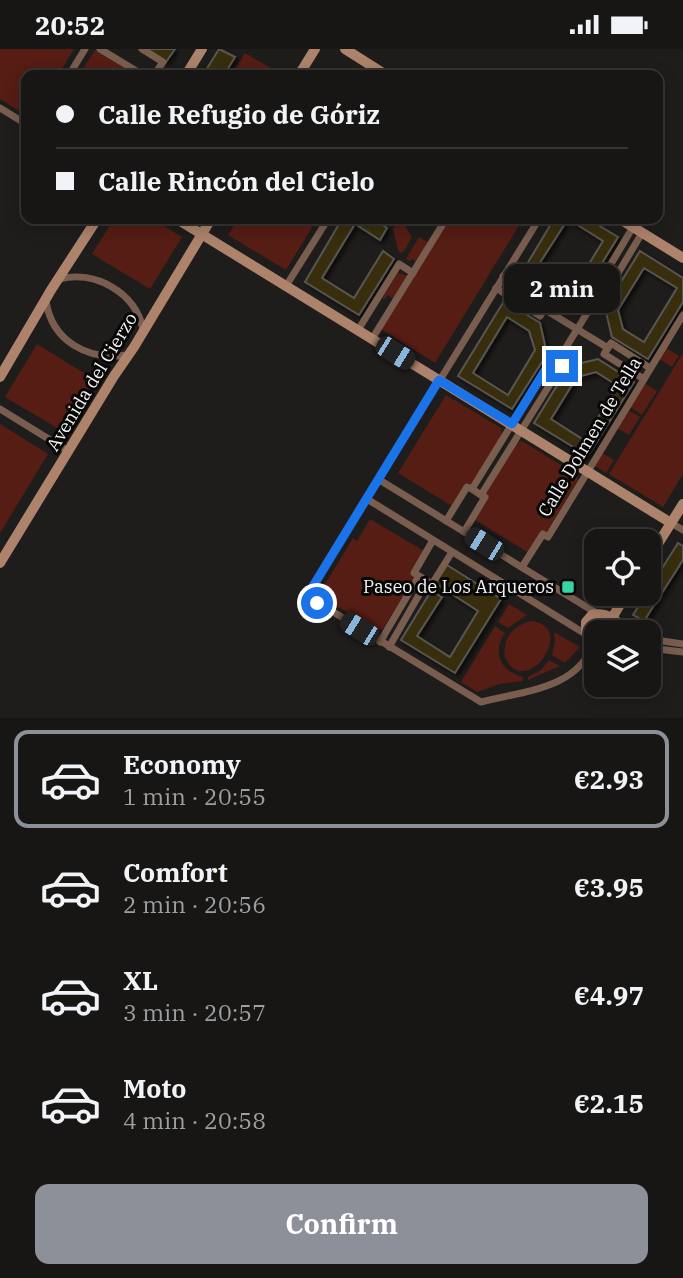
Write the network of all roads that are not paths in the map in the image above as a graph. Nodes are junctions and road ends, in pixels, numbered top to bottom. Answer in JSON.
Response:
{"nodes":[{"id":1,"x":85,"y":49,"type":"edge"},
{"id":2,"x":100,"y":49,"type":"edge"},
{"id":3,"x":142,"y":49,"type":"edge"},
{"id":4,"x":202,"y":49,"type":"edge"},
{"id":5,"x":315,"y":49,"type":"edge"},
{"id":6,"x":345,"y":49,"type":"edge"},
{"id":7,"x":72,"y":70,"type":"edge"},
{"id":8,"x":135,"y":70,"type":"edge"},
{"id":9,"x":157,"y":70,"type":"edge"},
{"id":10,"x":189,"y":70,"type":"edge"},
{"id":11,"x":302,"y":70,"type":"edge"},
{"id":12,"x":378,"y":70,"type":"edge"},
{"id":13,"x":0,"y":108,"type":"edge"},
{"id":14,"x":21,"y":121,"type":"edge"},
{"id":15,"x":94,"y":224,"type":"edge"},
{"id":16,"x":185,"y":224,"type":"edge"},
{"id":17,"x":208,"y":224,"type":"edge"},
{"id":18,"x":325,"y":224,"type":"edge"},
{"id":19,"x":443,"y":224,"type":"edge"},
{"id":20,"x":536,"y":224,"type":"edge"},
{"id":21,"x":628,"y":224,"type":"edge"},
{"id":22,"x":633,"y":227,"type":"junction"},
{"id":23,"x":642,"y":233,"type":"junction"},
{"id":24,"x":202,"y":234,"type":"junction"},
{"id":25,"x":683,"y":258,"type":"edge"},
{"id":26,"x":413,"y":273,"type":"junction"},
{"id":27,"x":503,"y":276,"type":"junction"},
{"id":28,"x":59,"y":279,"type":"junction"},
{"id":29,"x":286,"y":286,"type":"junction"},
{"id":30,"x":496,"y":288,"type":"junction"},
{"id":31,"x":597,"y":297,"type":"junction"},
{"id":32,"x":46,"y":301,"type":"junction"},
{"id":33,"x":544,"y":309,"type":"junction"},
{"id":34,"x":683,"y":315,"type":"edge"},
{"id":35,"x":143,"y":329,"type":"junction"},
{"id":36,"x":358,"y":330,"type":"junction"},
{"id":37,"x":577,"y":330,"type":"junction"},
{"id":38,"x":373,"y":339,"type":"junction"},
{"id":39,"x":608,"y":348,"type":"junction"},
{"id":40,"x":127,"y":355,"type":"junction"},
{"id":41,"x":557,"y":362,"type":"junction"},
{"id":42,"x":650,"y":368,"type":"junction"},
{"id":43,"x":0,"y":377,"type":"edge"},
{"id":44,"x":644,"y":379,"type":"junction"},
{"id":45,"x":439,"y":380,"type":"junction"},
{"id":46,"x":0,"y":409,"type":"edge"},
{"id":47,"x":512,"y":424,"type":"junction"},
{"id":48,"x":522,"y":430,"type":"junction"},
{"id":49,"x":68,"y":451,"type":"junction"},
{"id":50,"x":588,"y":470,"type":"junction"},
{"id":51,"x":378,"y":479,"type":"junction"},
{"id":52,"x":471,"y":489,"type":"junction"},
{"id":53,"x":481,"y":495,"type":"junction"},
{"id":54,"x":367,"y":499,"type":"junction"},
{"id":55,"x":683,"y":504,"type":"edge"},
{"id":56,"x":446,"y":521,"type":"junction"},
{"id":57,"x":671,"y":523,"type":"junction"},
{"id":58,"x":683,"y":530,"type":"edge"},
{"id":59,"x":464,"y":532,"type":"junction"},
{"id":60,"x":661,"y":539,"type":"edge"},
{"id":61,"x":433,"y":540,"type":"junction"},
{"id":62,"x":452,"y":552,"type":"junction"},
{"id":63,"x":0,"y":563,"type":"edge"},
{"id":64,"x":522,"y":567,"type":"junction"},
{"id":65,"x":419,"y":576,"type":"junction"},
{"id":66,"x":427,"y":581,"type":"junction"},
{"id":67,"x":620,"y":606,"type":"edge"},
{"id":68,"x":598,"y":614,"type":"junction"},
{"id":69,"x":612,"y":618,"type":"joint"},
{"id":70,"x":587,"y":620,"type":"edge"},
{"id":71,"x":584,"y":634,"type":"edge"},
{"id":72,"x":661,"y":641,"type":"edge"},
{"id":73,"x":380,"y":642,"type":"junction"},
{"id":74,"x":683,"y":644,"type":"edge"},
{"id":75,"x":388,"y":647,"type":"junction"},
{"id":76,"x":661,"y":649,"type":"edge"},
{"id":77,"x":683,"y":652,"type":"edge"},
{"id":78,"x":584,"y":661,"type":"edge"}],
"edges":[{"from":1,"to":7,"type":"street"},
{"from":2,"to":8,"type":"street"},
{"from":3,"to":9,"type":"street"},
{"from":4,"to":10,"type":"street"},
{"from":5,"to":11,"type":"street"},
{"from":6,"to":12,"type":"street"},
{"from":13,"to":14,"type":"street"},
{"from":15,"to":28,"type":"street"},
{"from":16,"to":24,"type":"street"},
{"from":17,"to":24,"type":"street","name":"Avenida del Cierzo"},
{"from":18,"to":29,"type":"street"},
{"from":19,"to":26,"type":"street"},
{"from":20,"to":27,"type":"street"},
{"from":21,"to":22,"type":"street"},
{"from":22,"to":23,"type":"street"},
{"from":22,"to":31,"type":"street"},
{"from":23,"to":25,"type":"street"},
{"from":23,"to":31,"type":"street"},
{"from":24,"to":29,"type":"street"},
{"from":24,"to":35,"type":"street","name":"Avenida del Cierzo"},
{"from":26,"to":36,"type":"street"},
{"from":26,"to":38,"type":"street"},
{"from":27,"to":30,"type":"street"},
{"from":27,"to":33,"type":"street"},
{"from":28,"to":32,"type":"street"},
{"from":28,"to":35,"type":"street"},
{"from":29,"to":36,"type":"street"},
{"from":30,"to":33,"type":"street"},
{"from":30,"to":45,"type":"street"},
{"from":31,"to":37,"type":"street"},
{"from":32,"to":40,"type":"street"},
{"from":32,"to":43,"type":"street"},
{"from":33,"to":37,"type":"street"},
{"from":34,"to":42,"type":"street","name":"Calle Dolmen de Tella"},
{"from":35,"to":40,"type":"street","name":"Avenida del Cierzo"},
{"from":36,"to":38,"type":"street"},
{"from":37,"to":39,"type":"street"},
{"from":37,"to":41,"type":"street"},
{"from":38,"to":45,"type":"street"},
{"from":39,"to":42,"type":"street"},
{"from":39,"to":44,"type":"street"},
{"from":40,"to":49,"type":"street","name":"Avenida del Cierzo"},
{"from":41,"to":47,"type":"street"},
{"from":41,"to":48,"type":"street"},
{"from":42,"to":44,"type":"street","name":"Calle Dolmen de Tella"},
{"from":44,"to":50,"type":"street","name":"Calle Dolmen de Tella"},
{"from":45,"to":47,"type":"street"},
{"from":45,"to":51,"type":"street"},
{"from":46,"to":49,"type":"street"},
{"from":47,"to":48,"type":"street"},
{"from":47,"to":52,"type":"street"},
{"from":48,"to":50,"type":"street"},
{"from":48,"to":53,"type":"street"},
{"from":49,"to":63,"type":"street","name":"Avenida del Cierzo"},
{"from":50,"to":57,"type":"street"},
{"from":50,"to":64,"type":"street","name":"Calle Dolmen de Tella"},
{"from":51,"to":54,"type":"street"},
{"from":51,"to":56,"type":"street"},
{"from":52,"to":53,"type":"street"},
{"from":52,"to":56,"type":"street"},
{"from":53,"to":59,"type":"street"},
{"from":54,"to":61,"type":"street"},
{"from":54,"to":73,"type":"street"},
{"from":55,"to":57,"type":"street"},
{"from":56,"to":59,"type":"street"},
{"from":57,"to":58,"type":"street"},
{"from":57,"to":60,"type":"street"},
{"from":59,"to":64,"type":"street"},
{"from":61,"to":62,"type":"street"},
{"from":61,"to":65,"type":"street"},
{"from":62,"to":66,"type":"street"},
{"from":62,"to":71,"type":"street"},
{"from":64,"to":68,"type":"street"},
{"from":65,"to":66,"type":"street"},
{"from":65,"to":73,"type":"street"},
{"from":66,"to":75,"type":"street"},
{"from":67,"to":69,"type":"street"},
{"from":68,"to":69,"type":"street"},
{"from":68,"to":70,"type":"street"},
{"from":72,"to":74,"type":"street"},
{"from":73,"to":75,"type":"street"},
{"from":75,"to":78,"type":"street"},
{"from":76,"to":77,"type":"street"}]}
